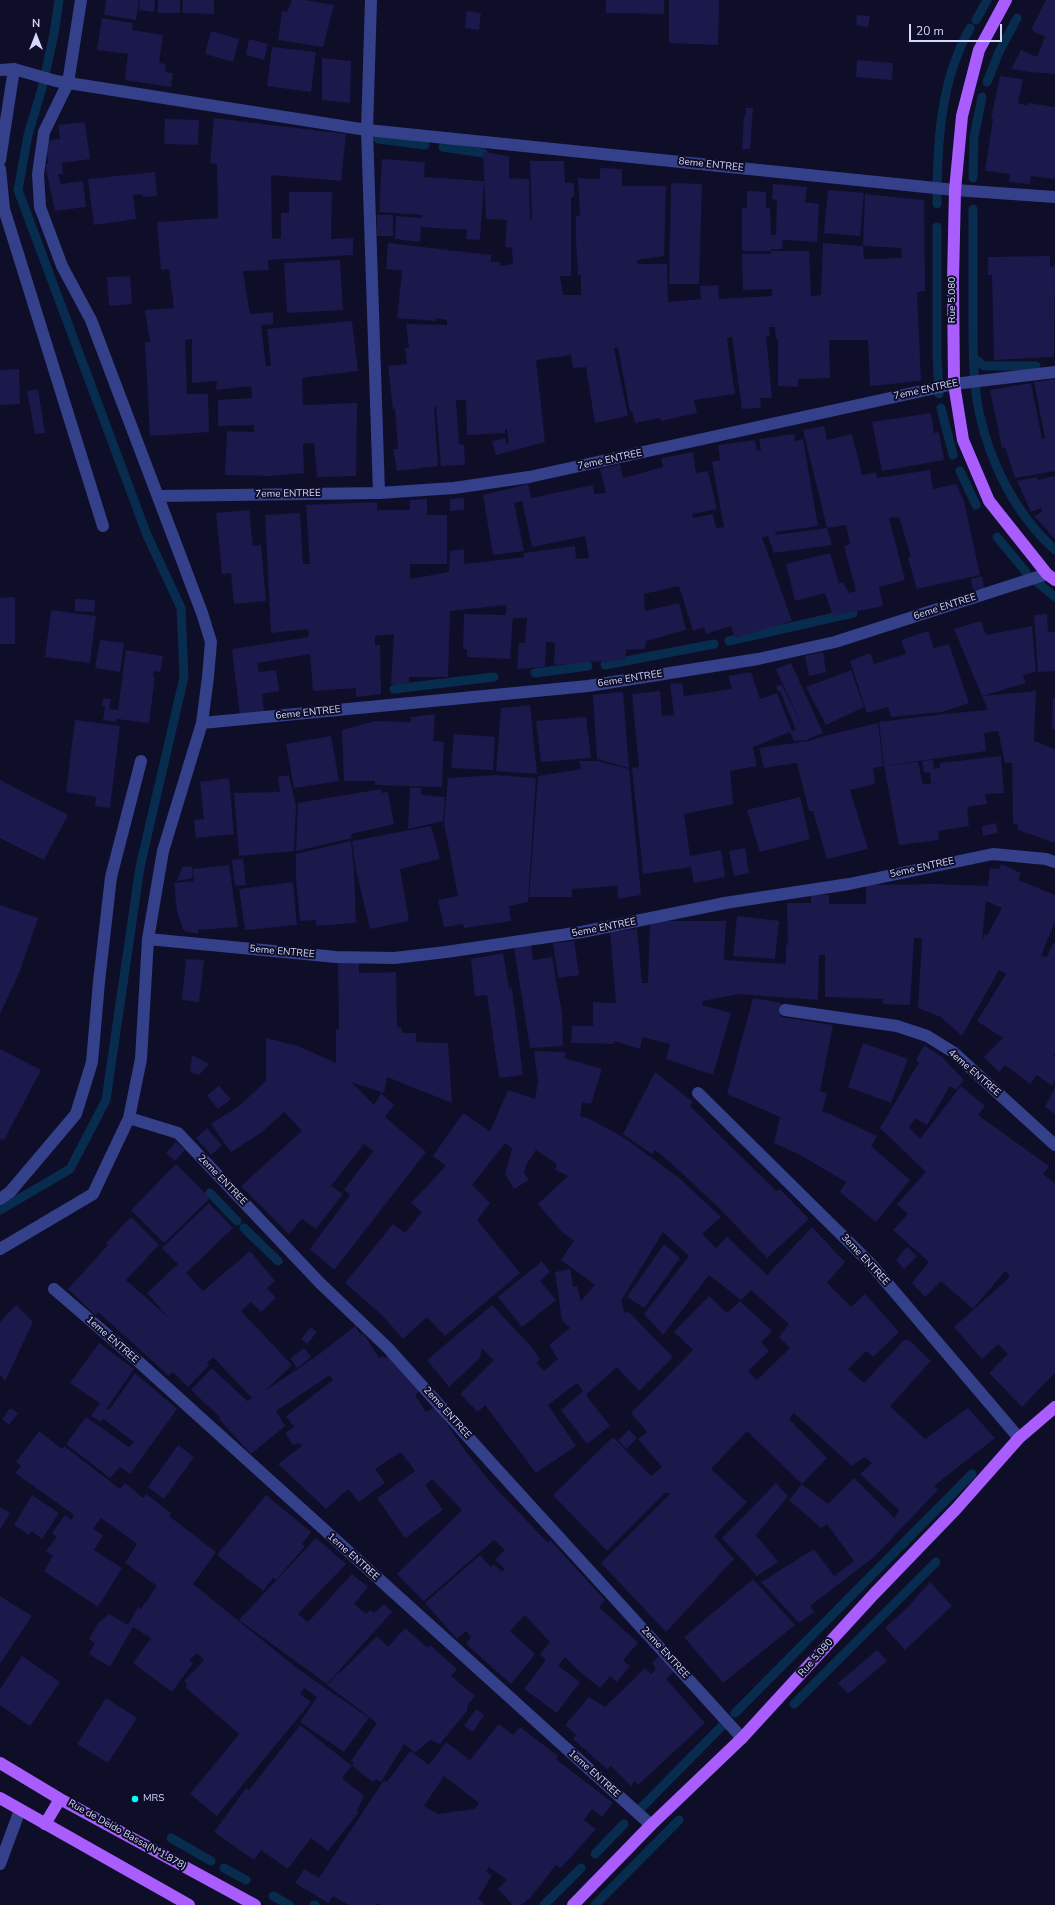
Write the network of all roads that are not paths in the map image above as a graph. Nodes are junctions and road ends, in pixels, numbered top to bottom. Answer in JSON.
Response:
{"nodes":[{"id":1,"x":81,"y":0,"type":"edge"},
{"id":2,"x":370,"y":0,"type":"edge"},
{"id":3,"x":1006,"y":0,"type":"edge"},
{"id":4,"x":14,"y":69,"type":"junction"},
{"id":5,"x":0,"y":70,"type":"edge"},
{"id":6,"x":62,"y":82,"type":"junction"},
{"id":7,"x":367,"y":130,"type":"junction"},
{"id":8,"x":0,"y":160,"type":"edge"},
{"id":9,"x":0,"y":169,"type":"edge"},
{"id":10,"x":955,"y":190,"type":"junction"},
{"id":11,"x":1055,"y":197,"type":"edge"},
{"id":12,"x":1055,"y":372,"type":"edge"},
{"id":13,"x":954,"y":384,"type":"junction"},
{"id":14,"x":379,"y":493,"type":"junction"},
{"id":15,"x":158,"y":496,"type":"junction"},
{"id":16,"x":103,"y":526,"type":"dead end"},
{"id":17,"x":1051,"y":577,"type":"edge"},
{"id":18,"x":202,"y":723,"type":"junction"},
{"id":19,"x":141,"y":761,"type":"dead end"},
{"id":20,"x":1055,"y":862,"type":"edge"},
{"id":21,"x":148,"y":939,"type":"junction"},
{"id":22,"x":785,"y":1010,"type":"dead end"},
{"id":23,"x":698,"y":1093,"type":"dead end"},
{"id":24,"x":129,"y":1118,"type":"junction"},
{"id":25,"x":1055,"y":1145,"type":"edge"},
{"id":26,"x":0,"y":1199,"type":"edge"},
{"id":27,"x":0,"y":1249,"type":"edge"},
{"id":28,"x":54,"y":1290,"type":"dead end"},
{"id":29,"x":1055,"y":1407,"type":"edge"},
{"id":30,"x":1019,"y":1438,"type":"junction"},
{"id":31,"x":742,"y":1738,"type":"junction"},
{"id":32,"x":0,"y":1763,"type":"edge"},
{"id":33,"x":0,"y":1798,"type":"edge"},
{"id":34,"x":60,"y":1799,"type":"junction"},
{"id":35,"x":20,"y":1810,"type":"junction"},
{"id":36,"x":45,"y":1824,"type":"junction"},
{"id":37,"x":651,"y":1825,"type":"junction"},
{"id":38,"x":0,"y":1864,"type":"edge"},
{"id":39,"x":190,"y":1905,"type":"edge"},
{"id":40,"x":255,"y":1905,"type":"edge"},
{"id":41,"x":573,"y":1905,"type":"edge"}],
"edges":[{"from":1,"to":6,"type":"street"},
{"from":2,"to":7,"type":"street"},
{"from":3,"to":10,"type":"main road","name":"Rue 5.080"},
{"from":4,"to":5,"type":"street"},
{"from":4,"to":6,"type":"street","name":"8eme ENTREE"},
{"from":4,"to":8,"type":"street"},
{"from":6,"to":7,"type":"street","name":"8eme ENTREE"},
{"from":6,"to":15,"type":"street"},
{"from":7,"to":10,"type":"street","name":"8eme ENTREE"},
{"from":7,"to":14,"type":"street"},
{"from":9,"to":16,"type":"street"},
{"from":10,"to":11,"type":"street","name":"8eme ENTREE"},
{"from":10,"to":13,"type":"main road","name":"Rue 5.080"},
{"from":12,"to":13,"type":"street","name":"7eme ENTREE"},
{"from":13,"to":14,"type":"street","name":"7eme ENTREE"},
{"from":13,"to":17,"type":"main road","name":"Rue 5.080"},
{"from":14,"to":15,"type":"street","name":"7eme ENTREE"},
{"from":15,"to":18,"type":"street"},
{"from":17,"to":18,"type":"street","name":"6eme ENTREE"},
{"from":18,"to":21,"type":"street"},
{"from":19,"to":26,"type":"street"},
{"from":20,"to":21,"type":"street","name":"5eme ENTREE"},
{"from":21,"to":24,"type":"street"},
{"from":22,"to":25,"type":"street","name":"4eme ENTREE"},
{"from":23,"to":30,"type":"street","name":"3eme ENTREE"},
{"from":24,"to":27,"type":"street"},
{"from":24,"to":31,"type":"street","name":"2eme ENTREE"},
{"from":28,"to":37,"type":"street","name":"1eme ENTREE"},
{"from":29,"to":30,"type":"main road","name":"Rue 5.080"},
{"from":30,"to":31,"type":"main road","name":"Rue 5.080"},
{"from":31,"to":37,"type":"main road","name":"Rue 5.080"},
{"from":32,"to":34,"type":"main road","name":"Rue de Deido Bassa(N°1.878)"},
{"from":33,"to":35,"type":"main road"},
{"from":34,"to":36,"type":"main road"},
{"from":34,"to":40,"type":"main road","name":"Rue de Deido Bassa(N°1.878)"},
{"from":35,"to":36,"type":"main road"},
{"from":35,"to":38,"type":"street"},
{"from":36,"to":39,"type":"main road"},
{"from":37,"to":41,"type":"main road","name":"Rue 5.080"}]}
